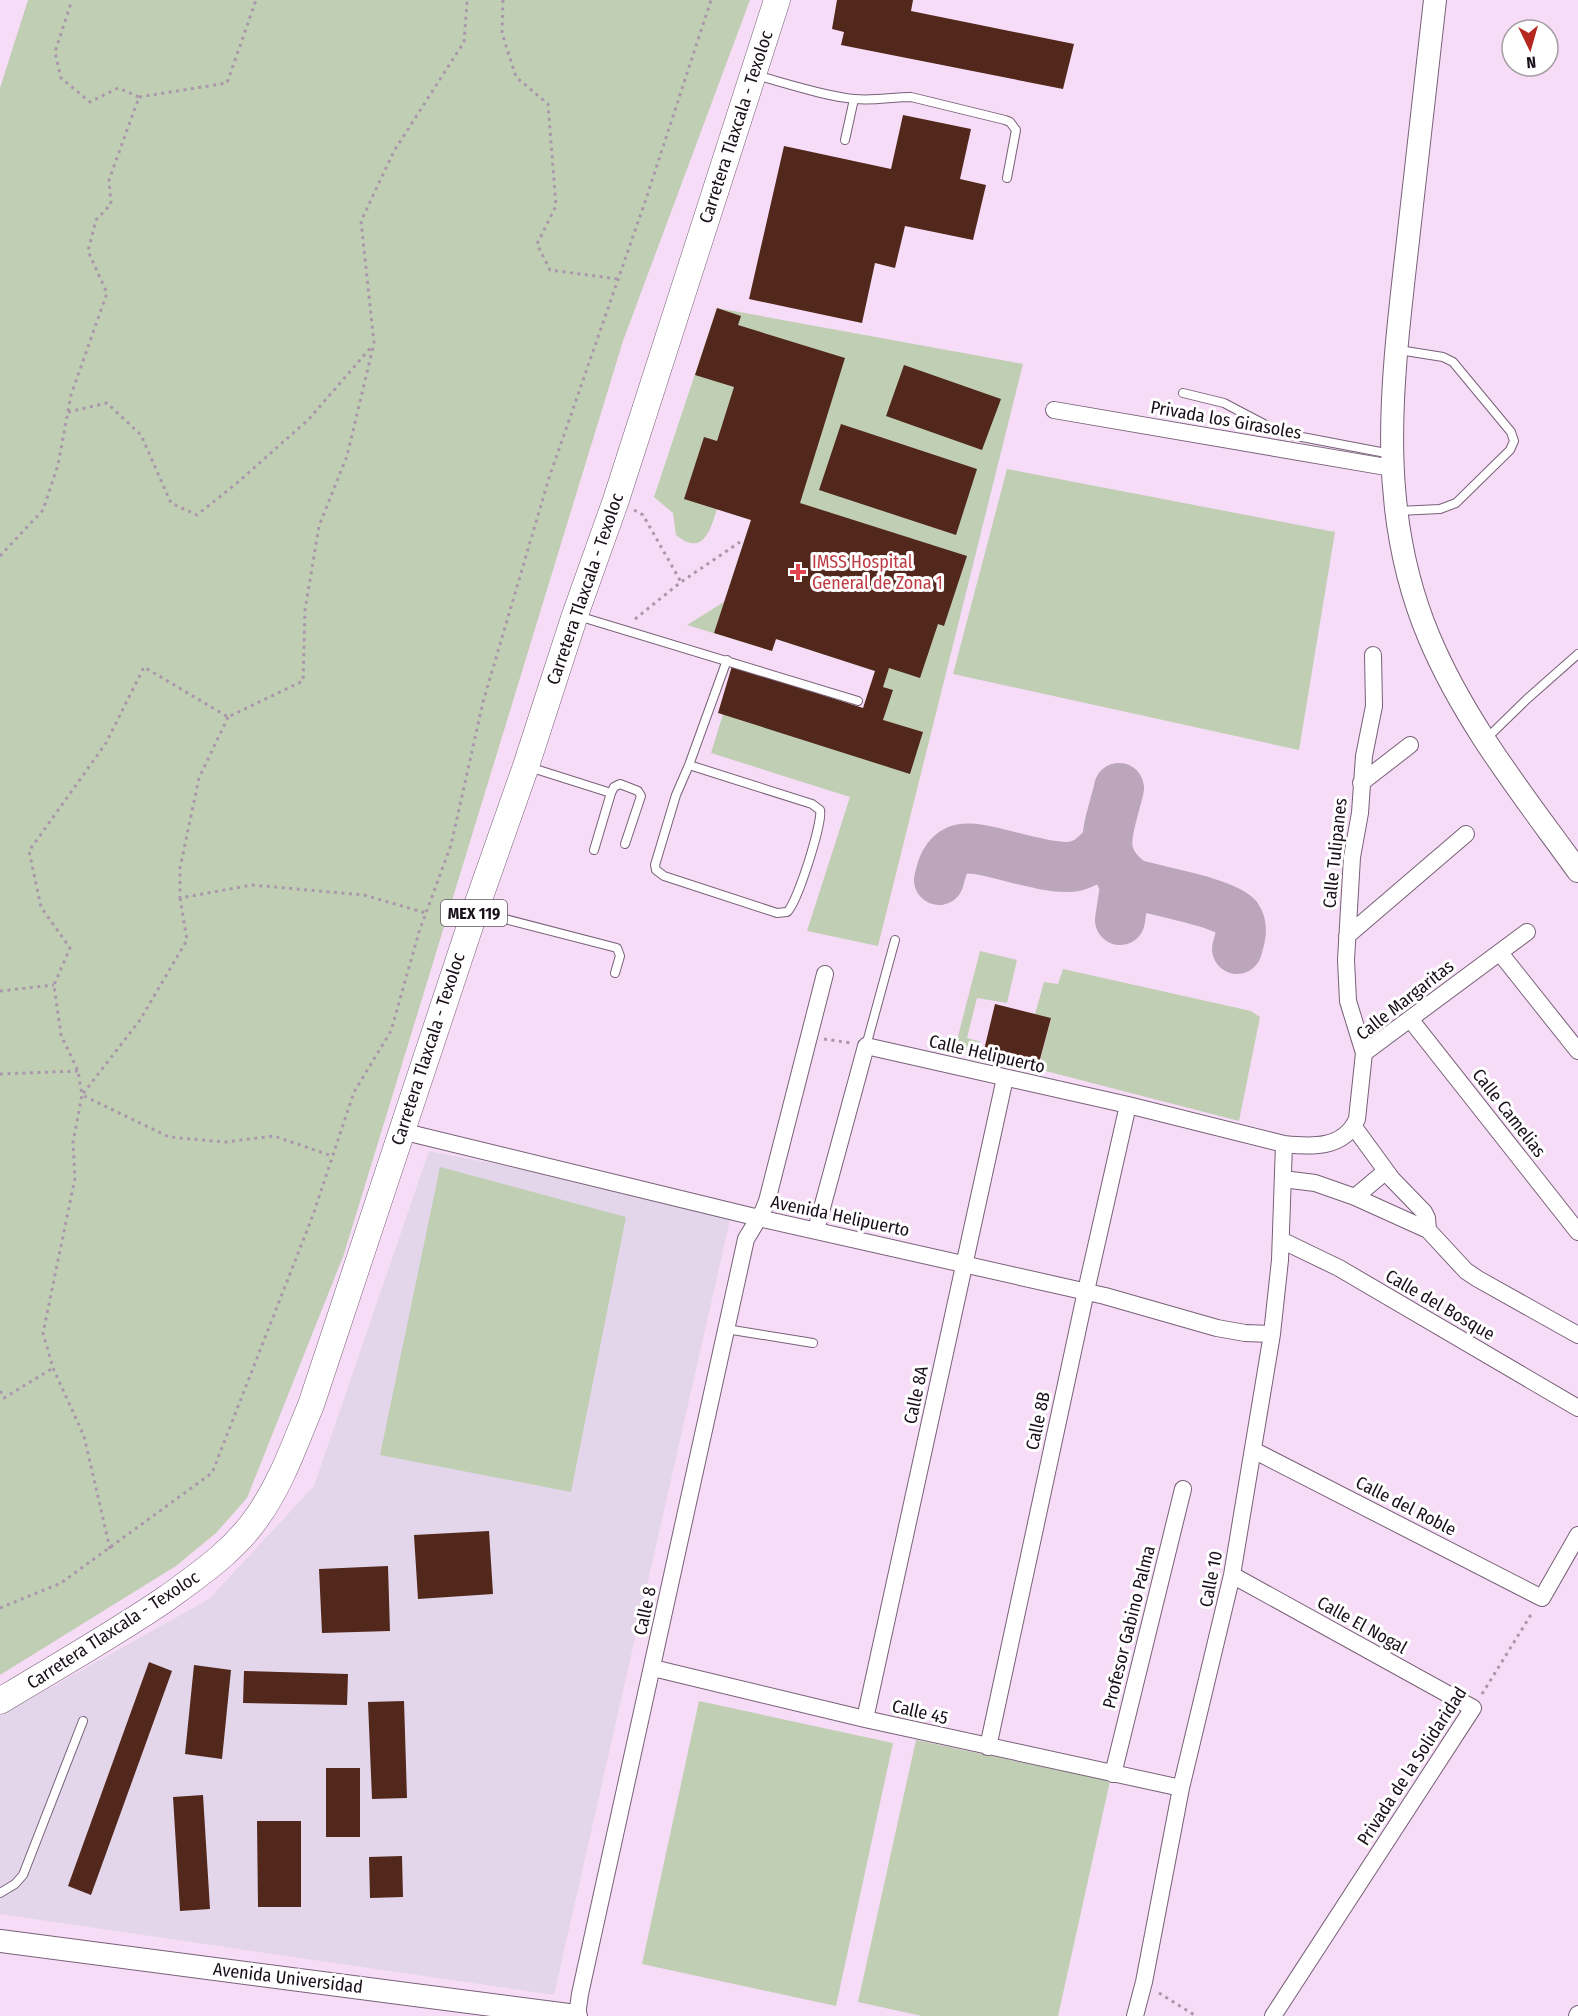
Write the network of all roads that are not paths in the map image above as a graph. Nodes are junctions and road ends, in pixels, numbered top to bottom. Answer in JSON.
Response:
{"nodes":[{"id":1,"x":777,"y":0,"type":"edge"},
{"id":2,"x":1435,"y":0,"type":"edge"},
{"id":3,"x":753,"y":74,"type":"junction"},
{"id":4,"x":854,"y":99,"type":"junction"},
{"id":5,"x":845,"y":140,"type":"dead end"},
{"id":6,"x":1007,"y":178,"type":"dead end"},
{"id":7,"x":1396,"y":349,"type":"junction"},
{"id":8,"x":1183,"y":393,"type":"dead end"},
{"id":9,"x":1054,"y":410,"type":"dead end"},
{"id":10,"x":1391,"y":461,"type":"junction"},
{"id":11,"x":1395,"y":511,"type":"junction"},
{"id":12,"x":575,"y":615,"type":"junction"},
{"id":13,"x":1578,"y":654,"type":"edge"},
{"id":14,"x":1373,"y":656,"type":"dead end"},
{"id":15,"x":727,"y":660,"type":"junction"},
{"id":16,"x":858,"y":701,"type":"dead end"},
{"id":17,"x":1484,"y":740,"type":"junction"},
{"id":18,"x":1410,"y":745,"type":"dead end"},
{"id":19,"x":689,"y":765,"type":"junction"},
{"id":20,"x":526,"y":766,"type":"junction"},
{"id":21,"x":1361,"y":783,"type":"junction"},
{"id":22,"x":611,"y":793,"type":"junction"},
{"id":23,"x":1466,"y":834,"type":"dead end"},
{"id":24,"x":625,"y":844,"type":"dead end"},
{"id":25,"x":594,"y":850,"type":"dead end"},
{"id":26,"x":1578,"y":871,"type":"edge"},
{"id":27,"x":475,"y":911,"type":"junction"},
{"id":28,"x":1527,"y":932,"type":"dead end"},
{"id":29,"x":1347,"y":936,"type":"junction"},
{"id":30,"x":895,"y":940,"type":"dead end"},
{"id":31,"x":1500,"y":953,"type":"junction"},
{"id":32,"x":615,"y":973,"type":"dead end"},
{"id":33,"x":825,"y":974,"type":"dead end"},
{"id":34,"x":1410,"y":1019,"type":"junction"},
{"id":35,"x":866,"y":1046,"type":"junction"},
{"id":36,"x":1578,"y":1051,"type":"edge"},
{"id":37,"x":1364,"y":1053,"type":"junction"},
{"id":38,"x":1005,"y":1078,"type":"junction"},
{"id":39,"x":1128,"y":1105,"type":"junction"},
{"id":40,"x":1354,"y":1127,"type":"junction"},
{"id":41,"x":401,"y":1131,"type":"junction"},
{"id":42,"x":1284,"y":1144,"type":"junction"},
{"id":43,"x":1386,"y":1171,"type":"junction"},
{"id":44,"x":1283,"y":1179,"type":"junction"},
{"id":45,"x":1355,"y":1197,"type":"junction"},
{"id":46,"x":759,"y":1218,"type":"junction"},
{"id":47,"x":816,"y":1230,"type":"junction"},
{"id":48,"x":1428,"y":1230,"type":"junction"},
{"id":49,"x":1578,"y":1232,"type":"edge"},
{"id":50,"x":1281,"y":1240,"type":"junction"},
{"id":51,"x":964,"y":1263,"type":"junction"},
{"id":52,"x":1086,"y":1291,"type":"junction"},
{"id":53,"x":726,"y":1329,"type":"junction"},
{"id":54,"x":1272,"y":1334,"type":"junction"},
{"id":55,"x":1578,"y":1335,"type":"edge"},
{"id":56,"x":813,"y":1343,"type":"dead end"},
{"id":57,"x":1578,"y":1408,"type":"edge"},
{"id":58,"x":1253,"y":1450,"type":"junction"},
{"id":59,"x":1183,"y":1489,"type":"dead end"},
{"id":60,"x":1578,"y":1535,"type":"edge"},
{"id":61,"x":1232,"y":1575,"type":"junction"},
{"id":62,"x":653,"y":1668,"type":"junction"},
{"id":63,"x":0,"y":1701,"type":"edge"},
{"id":64,"x":1473,"y":1708,"type":"joint"},
{"id":65,"x":865,"y":1719,"type":"junction"},
{"id":66,"x":83,"y":1721,"type":"dead end"},
{"id":67,"x":988,"y":1747,"type":"junction"},
{"id":68,"x":1113,"y":1774,"type":"junction"},
{"id":69,"x":1180,"y":1788,"type":"junction"},
{"id":70,"x":0,"y":1893,"type":"edge"},
{"id":71,"x":0,"y":1941,"type":"edge"},
{"id":72,"x":576,"y":2016,"type":"edge"},
{"id":73,"x":1135,"y":2016,"type":"edge"},
{"id":74,"x":1274,"y":2016,"type":"edge"}],
"edges":[{"from":1,"to":3,"type":"main road","name":"Carretera Tlaxcala - Texoloc","number":"MEX 119"},
{"from":2,"to":7,"type":"main road"},
{"from":3,"to":4,"type":"lane"},
{"from":3,"to":12,"type":"main road","name":"Carretera Tlaxcala - Texoloc","number":"MEX 119"},
{"from":4,"to":5,"type":"lane"},
{"from":4,"to":6,"type":"lane"},
{"from":7,"to":10,"type":"main road"},
{"from":7,"to":11,"type":"lane"},
{"from":8,"to":10,"type":"lane"},
{"from":9,"to":10,"type":"street","name":"Privada los Girasoles"},
{"from":10,"to":11,"type":"main road"},
{"from":11,"to":17,"type":"main road"},
{"from":12,"to":15,"type":"lane"},
{"from":12,"to":20,"type":"main road","name":"Carretera Tlaxcala - Texoloc","number":"MEX 119"},
{"from":13,"to":17,"type":"lane"},
{"from":14,"to":21,"type":"street","name":"Calle Tulipanes"},
{"from":15,"to":16,"type":"lane"},
{"from":15,"to":19,"type":"lane"},
{"from":17,"to":26,"type":"main road"},
{"from":18,"to":21,"type":"street"},
{"from":19,"to":19,"type":"lane"},
{"from":20,"to":22,"type":"lane"},
{"from":20,"to":27,"type":"main road","name":"Carretera Tlaxcala - Texoloc","number":"MEX 119"},
{"from":21,"to":29,"type":"street","name":"Calle Tulipanes"},
{"from":22,"to":24,"type":"lane"},
{"from":22,"to":25,"type":"lane"},
{"from":23,"to":29,"type":"street"},
{"from":27,"to":32,"type":"lane"},
{"from":27,"to":41,"type":"main road","name":"Carretera Tlaxcala - Texoloc","number":"MEX 119"},
{"from":28,"to":31,"type":"street","name":"Calle Margaritas"},
{"from":29,"to":37,"type":"street","name":"Calle Tulipanes"},
{"from":30,"to":35,"type":"lane"},
{"from":31,"to":34,"type":"street","name":"Calle Margaritas"},
{"from":31,"to":36,"type":"street"},
{"from":33,"to":46,"type":"street","name":"Calle 8"},
{"from":34,"to":37,"type":"street","name":"Calle Margaritas"},
{"from":34,"to":49,"type":"street","name":"Calle Camelias"},
{"from":35,"to":38,"type":"street","name":"Calle Helipuerto"},
{"from":35,"to":47,"type":"street"},
{"from":37,"to":40,"type":"street","name":"Calle Margaritas"},
{"from":38,"to":39,"type":"street","name":"Calle Helipuerto"},
{"from":38,"to":51,"type":"street","name":"Calle 8A"},
{"from":39,"to":42,"type":"street","name":"Calle Helipuerto"},
{"from":39,"to":52,"type":"street","name":"Calle 8B"},
{"from":40,"to":42,"type":"street","name":"Calle Helipuerto"},
{"from":40,"to":43,"type":"street"},
{"from":41,"to":46,"type":"street","name":"Avenida Helipuerto"},
{"from":41,"to":63,"type":"main road","name":"Carretera Tlaxcala - Texoloc","number":"MEX 119"},
{"from":42,"to":44,"type":"street","name":"Calle 10"},
{"from":43,"to":45,"type":"street"},
{"from":43,"to":48,"type":"street"},
{"from":44,"to":45,"type":"street"},
{"from":44,"to":50,"type":"street","name":"Calle 10"},
{"from":45,"to":48,"type":"street"},
{"from":46,"to":47,"type":"street","name":"Avenida Helipuerto"},
{"from":46,"to":53,"type":"street","name":"Calle 8"},
{"from":47,"to":51,"type":"street","name":"Avenida Helipuerto"},
{"from":48,"to":55,"type":"street"},
{"from":50,"to":54,"type":"street","name":"Calle 10"},
{"from":50,"to":57,"type":"street","name":"Calle del Bosque"},
{"from":51,"to":52,"type":"street","name":"Avenida Helipuerto"},
{"from":51,"to":65,"type":"street","name":"Calle 8A"},
{"from":52,"to":54,"type":"street","name":"Avenida Helipuerto"},
{"from":52,"to":67,"type":"street","name":"Calle 8B"},
{"from":53,"to":56,"type":"lane"},
{"from":53,"to":62,"type":"street","name":"Calle 8"},
{"from":54,"to":58,"type":"street","name":"Calle 10"},
{"from":58,"to":60,"type":"street","name":"Calle del Roble"},
{"from":58,"to":61,"type":"street","name":"Calle 10"},
{"from":59,"to":68,"type":"street","name":"Profesor Gabino Palma"},
{"from":61,"to":64,"type":"street","name":"Calle El Nogal"},
{"from":61,"to":69,"type":"street","name":"Calle 10"},
{"from":62,"to":65,"type":"street","name":"Calle 45"},
{"from":62,"to":72,"type":"street","name":"Calle 8"},
{"from":64,"to":74,"type":"street","name":"Privada de la Solidaridad"},
{"from":65,"to":67,"type":"street","name":"Calle 45"},
{"from":66,"to":70,"type":"lane"},
{"from":67,"to":68,"type":"street","name":"Calle 45"},
{"from":68,"to":69,"type":"street","name":"Calle 45"},
{"from":69,"to":73,"type":"street","name":"Calle 10"},
{"from":71,"to":72,"type":"main road","name":"Avenida Universidad"}]}
